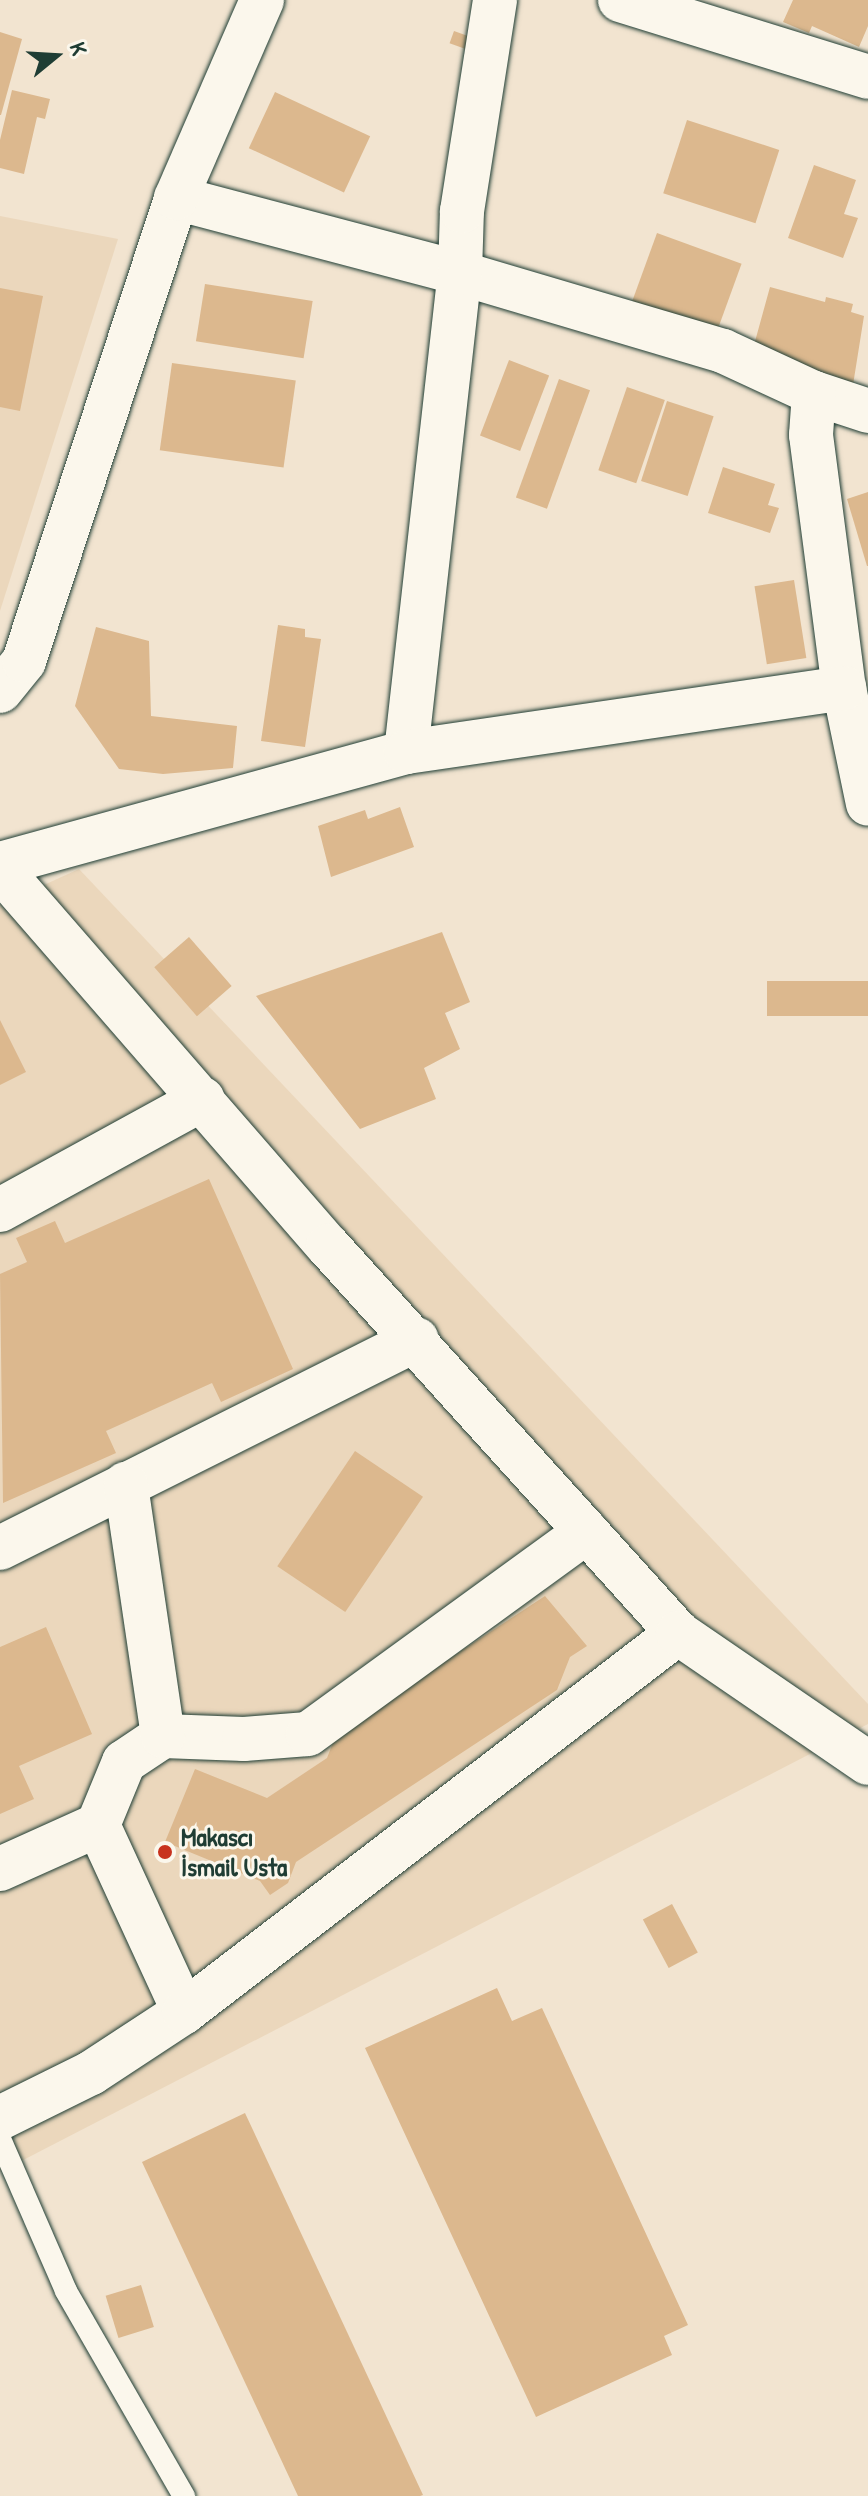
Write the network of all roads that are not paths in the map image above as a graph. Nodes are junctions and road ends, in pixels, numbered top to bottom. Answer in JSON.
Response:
{"nodes":[{"id":1,"x":262,"y":0,"type":"edge"},
{"id":2,"x":495,"y":0,"type":"edge"},
{"id":3,"x":620,"y":0,"type":"edge"},
{"id":4,"x":868,"y":77,"type":"edge"},
{"id":5,"x":176,"y":198,"type":"junction"},
{"id":6,"x":460,"y":273,"type":"junction"},
{"id":7,"x":814,"y":393,"type":"junction"},
{"id":8,"x":868,"y":411,"type":"edge"},
{"id":9,"x":844,"y":688,"type":"junction"},
{"id":10,"x":0,"y":691,"type":"edge"},
{"id":11,"x":406,"y":752,"type":"junction"},
{"id":12,"x":868,"y":804,"type":"edge"},
{"id":13,"x":0,"y":866,"type":"edge"},
{"id":14,"x":203,"y":1099,"type":"junction"},
{"id":15,"x":0,"y":1210,"type":"edge"},
{"id":16,"x":417,"y":1339,"type":"junction"},
{"id":17,"x":126,"y":1484,"type":"junction"},
{"id":18,"x":586,"y":1532,"type":"junction"},
{"id":19,"x":0,"y":1548,"type":"edge"},
{"id":20,"x":678,"y":1633,"type":"junction"},
{"id":21,"x":163,"y":1736,"type":"junction"},
{"id":22,"x":868,"y":1763,"type":"edge"},
{"id":23,"x":98,"y":1825,"type":"junction"},
{"id":24,"x":0,"y":1869,"type":"edge"},
{"id":25,"x":184,"y":2012,"type":"junction"},
{"id":26,"x":0,"y":2118,"type":"edge"},
{"id":27,"x":0,"y":2139,"type":"edge"},
{"id":28,"x":184,"y":2496,"type":"edge"}],
"edges":[{"from":1,"to":5,"type":"street"},
{"from":2,"to":6,"type":"street"},
{"from":3,"to":4,"type":"street"},
{"from":5,"to":6,"type":"street"},
{"from":5,"to":10,"type":"street"},
{"from":6,"to":7,"type":"street"},
{"from":6,"to":11,"type":"street"},
{"from":7,"to":8,"type":"street"},
{"from":7,"to":9,"type":"street"},
{"from":9,"to":11,"type":"street"},
{"from":9,"to":12,"type":"street"},
{"from":11,"to":13,"type":"street"},
{"from":13,"to":14,"type":"street"},
{"from":14,"to":15,"type":"street"},
{"from":14,"to":16,"type":"street"},
{"from":16,"to":17,"type":"street"},
{"from":16,"to":18,"type":"street"},
{"from":17,"to":19,"type":"street"},
{"from":17,"to":21,"type":"street"},
{"from":18,"to":20,"type":"street"},
{"from":18,"to":21,"type":"street"},
{"from":20,"to":22,"type":"street"},
{"from":20,"to":25,"type":"street"},
{"from":21,"to":23,"type":"street"},
{"from":23,"to":24,"type":"street"},
{"from":23,"to":25,"type":"street"},
{"from":25,"to":26,"type":"street"},
{"from":27,"to":28,"type":"lane"}]}
